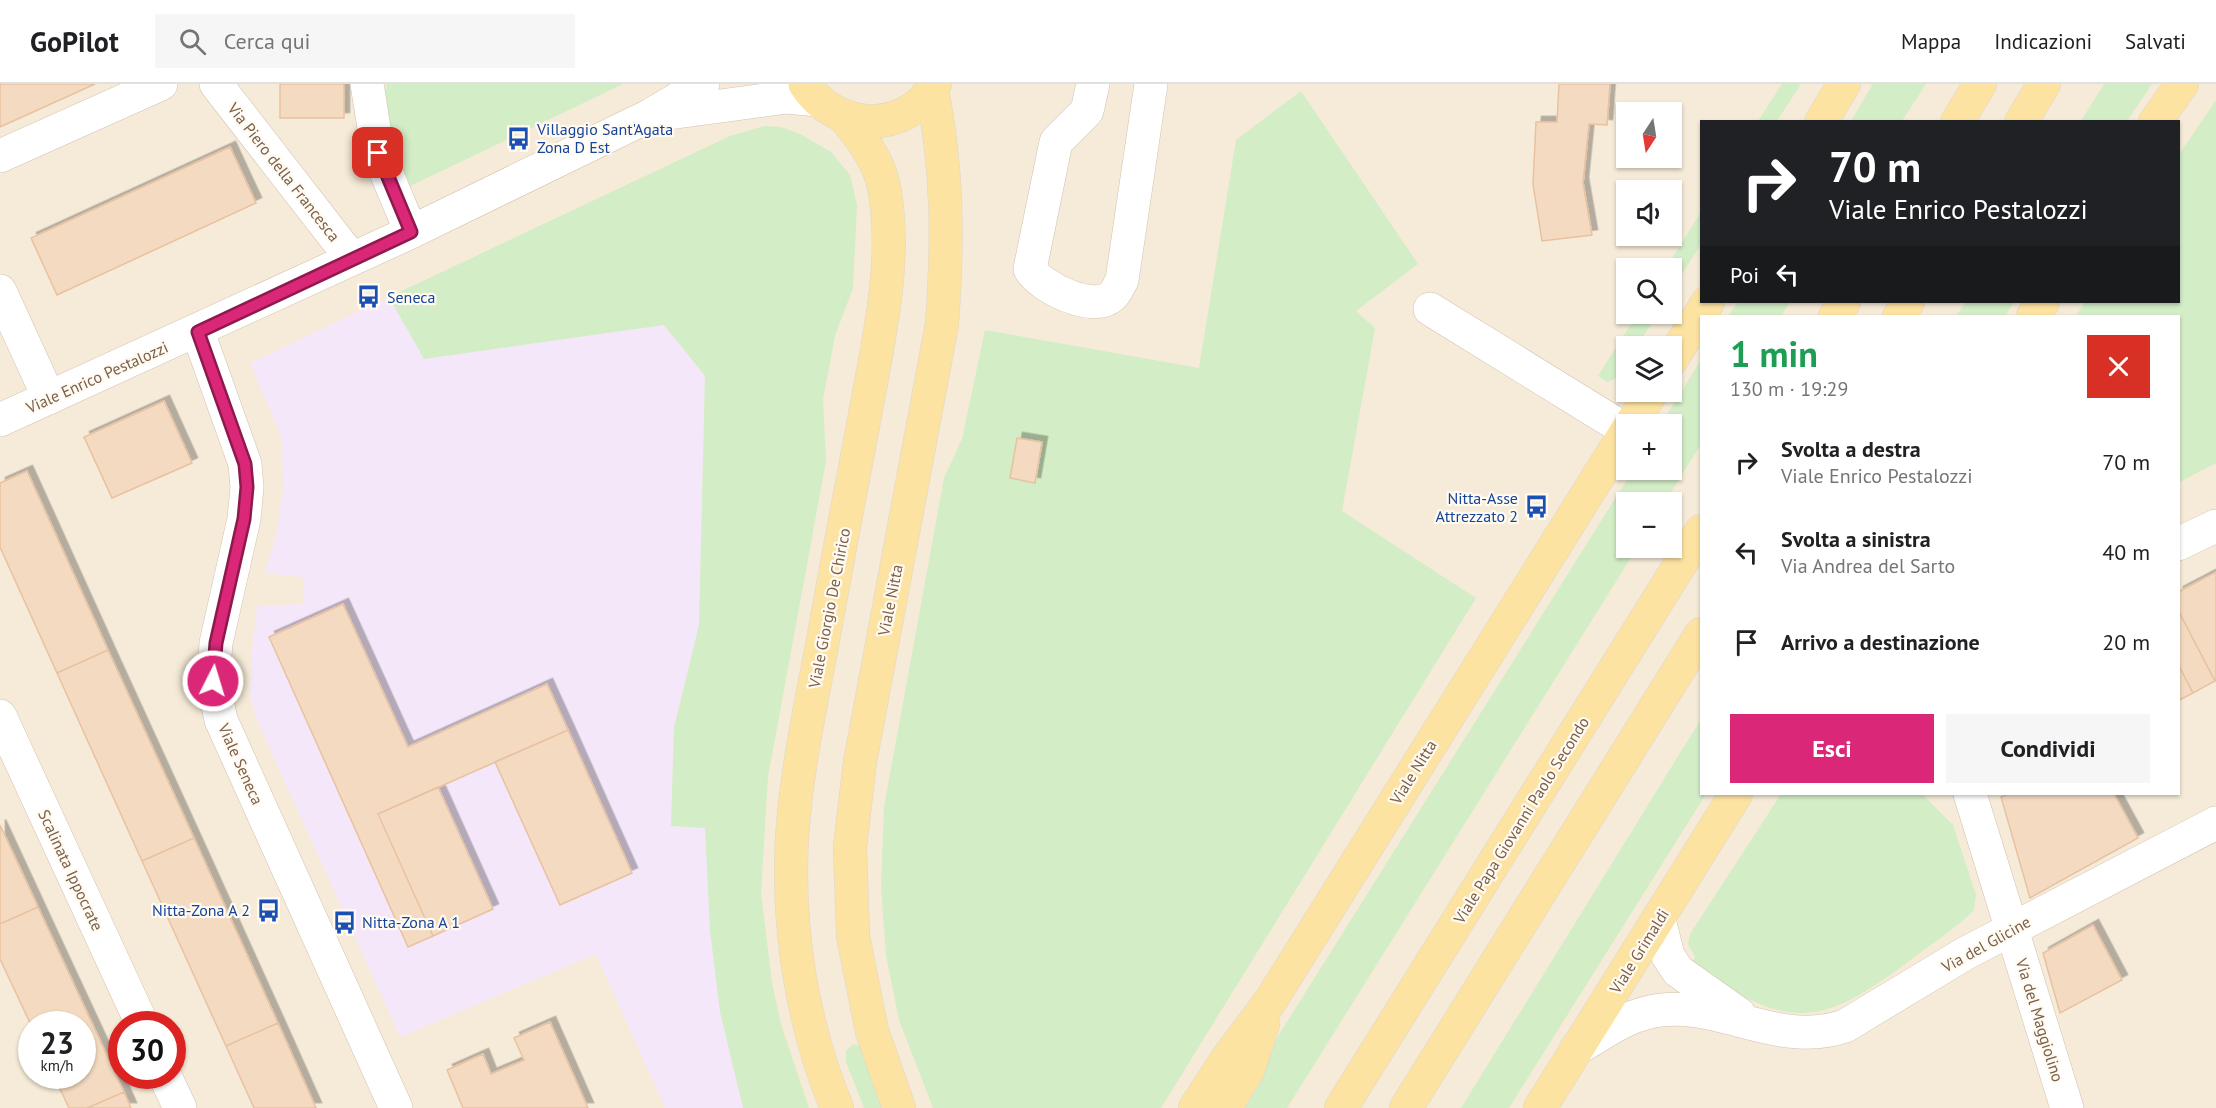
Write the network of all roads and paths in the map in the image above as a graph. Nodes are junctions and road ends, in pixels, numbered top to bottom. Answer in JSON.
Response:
{"nodes":[{"id":1,"x":161,"y":84,"type":"edge"},
{"id":2,"x":216,"y":84,"type":"edge"},
{"id":3,"x":367,"y":84,"type":"edge"},
{"id":4,"x":704,"y":84,"type":"edge"},
{"id":5,"x":1093,"y":84,"type":"edge"},
{"id":6,"x":1151,"y":84,"type":"edge"},
{"id":7,"x":1844,"y":84,"type":"edge"},
{"id":8,"x":1980,"y":84,"type":"edge"},
{"id":9,"x":2044,"y":84,"type":"edge"},
{"id":10,"x":2182,"y":84,"type":"edge"},
{"id":11,"x":933,"y":87,"type":"edge"},
{"id":12,"x":822,"y":100,"type":"edge"},
{"id":13,"x":650,"y":116,"type":"junction"},
{"id":14,"x":1822,"y":120,"type":"edge"},
{"id":15,"x":1958,"y":120,"type":"edge"},
{"id":16,"x":2022,"y":120,"type":"edge"},
{"id":17,"x":2156,"y":120,"type":"edge"},
{"id":18,"x":0,"y":156,"type":"edge"},
{"id":19,"x":411,"y":232,"type":"junction"},
{"id":20,"x":352,"y":260,"type":"junction"},
{"id":21,"x":0,"y":291,"type":"edge"},
{"id":22,"x":1707,"y":303,"type":"edge"},
{"id":23,"x":1430,"y":309,"type":"dead end"},
{"id":24,"x":198,"y":332,"type":"junction"},
{"id":25,"x":1682,"y":343,"type":"edge"},
{"id":26,"x":49,"y":398,"type":"junction"},
{"id":27,"x":0,"y":420,"type":"edge"},
{"id":28,"x":1616,"y":425,"type":"edge"},
{"id":29,"x":1616,"y":447,"type":"edge"},
{"id":30,"x":2216,"y":526,"type":"edge"},
{"id":31,"x":1700,"y":533,"type":"edge"},
{"id":32,"x":2180,"y":543,"type":"edge"},
{"id":33,"x":1700,"y":636,"type":"edge"},
{"id":34,"x":0,"y":716,"type":"edge"},
{"id":35,"x":1735,"y":795,"type":"edge"},
{"id":36,"x":1970,"y":795,"type":"edge"},
{"id":37,"x":2216,"y":823,"type":"edge"},
{"id":38,"x":1659,"y":919,"type":"junction"},
{"id":39,"x":2012,"y":929,"type":"junction"},
{"id":40,"x":1271,"y":1000,"type":"junction"},
{"id":41,"x":136,"y":1011,"type":"edge"},
{"id":42,"x":1750,"y":1022,"type":"junction"},
{"id":43,"x":1576,"y":1049,"type":"junction"},
{"id":44,"x":171,"y":1089,"type":"edge"},
{"id":45,"x":180,"y":1108,"type":"edge"},
{"id":46,"x":396,"y":1108,"type":"edge"},
{"id":47,"x":837,"y":1108,"type":"edge"},
{"id":48,"x":899,"y":1108,"type":"edge"},
{"id":49,"x":1195,"y":1108,"type":"edge"},
{"id":50,"x":1225,"y":1108,"type":"edge"},
{"id":51,"x":1341,"y":1108,"type":"edge"},
{"id":52,"x":1406,"y":1108,"type":"edge"},
{"id":53,"x":1540,"y":1108,"type":"edge"},
{"id":54,"x":2067,"y":1108,"type":"edge"}],
"edges":[{"from":1,"to":18,"type":"street"},
{"from":2,"to":20,"type":"street","name":"Via Piero della Francesca"},
{"from":3,"to":19,"type":"street"},
{"from":4,"to":13,"type":"street"},
{"from":5,"to":6,"type":"street"},
{"from":7,"to":14,"type":"main road"},
{"from":8,"to":15,"type":"main road"},
{"from":9,"to":16,"type":"main road"},
{"from":10,"to":17,"type":"main road"},
{"from":11,"to":12,"type":"main road"},
{"from":11,"to":48,"type":"main road","name":"Viale Nitta"},
{"from":12,"to":13,"type":"street"},
{"from":12,"to":47,"type":"main road","name":"Viale Giorgio De Chirico"},
{"from":13,"to":19,"type":"street","name":"Viale Enrico Pestalozzi"},
{"from":19,"to":20,"type":"street","name":"Viale Enrico Pestalozzi"},
{"from":20,"to":24,"type":"street","name":"Viale Enrico Pestalozzi"},
{"from":21,"to":26,"type":"street"},
{"from":22,"to":25,"type":"main road"},
{"from":23,"to":28,"type":"street"},
{"from":24,"to":26,"type":"street","name":"Viale Enrico Pestalozzi"},
{"from":24,"to":46,"type":"street","name":"Viale Seneca"},
{"from":26,"to":27,"type":"street","name":"Viale Enrico Pestalozzi"},
{"from":29,"to":40,"type":"main road","name":"Viale Nitta"},
{"from":30,"to":32,"type":"street"},
{"from":31,"to":51,"type":"main road","name":"Viale Papa Giovanni Paolo Secondo"},
{"from":33,"to":52,"type":"main road"},
{"from":34,"to":41,"type":"street","name":"Scalinata Ippocrate"},
{"from":35,"to":38,"type":"main road","name":"Viale Grimaldi"},
{"from":36,"to":39,"type":"street","name":"Via del Maggiolino"},
{"from":37,"to":39,"type":"street","name":"Via del Glicine"},
{"from":38,"to":42,"type":"street","name":"Via del Glicine"},
{"from":38,"to":43,"type":"main road","name":"Viale Grimaldi"},
{"from":39,"to":42,"type":"street","name":"Via del Glicine"},
{"from":39,"to":54,"type":"street","name":"Via del Maggiolino"},
{"from":40,"to":49,"type":"main road","name":"Viale Nitta"},
{"from":40,"to":50,"type":"main road"},
{"from":42,"to":43,"type":"street","name":"Via del Glicine"},
{"from":43,"to":53,"type":"main road","name":"Viale Grimaldi"},
{"from":44,"to":45,"type":"street"}]}
